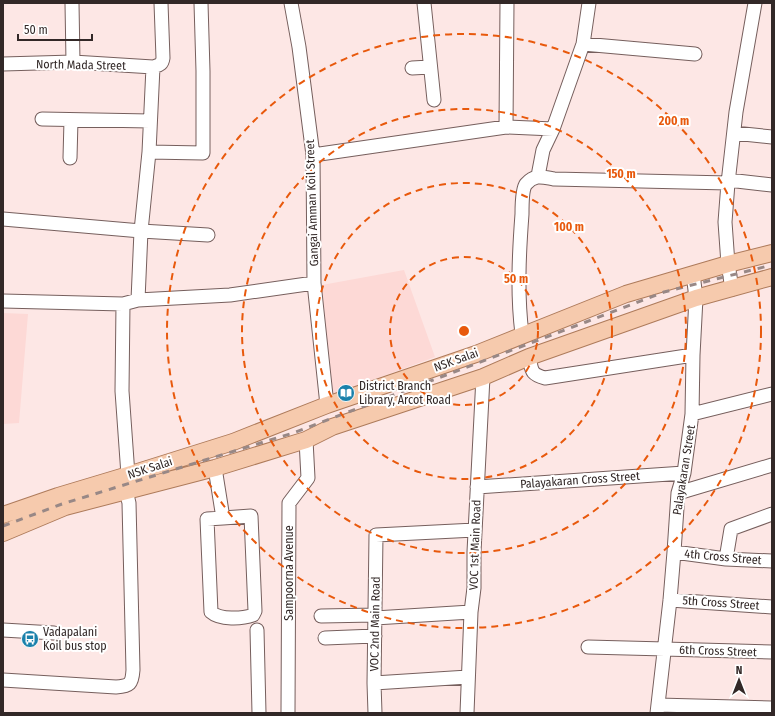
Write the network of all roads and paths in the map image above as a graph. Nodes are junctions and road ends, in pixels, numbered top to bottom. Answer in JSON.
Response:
{"nodes":[{"id":1,"x":72,"y":3,"type":"edge"},
{"id":2,"x":161,"y":3,"type":"edge"},
{"id":3,"x":201,"y":3,"type":"edge"},
{"id":4,"x":291,"y":3,"type":"edge"},
{"id":5,"x":424,"y":3,"type":"edge"},
{"id":6,"x":507,"y":3,"type":"edge"},
{"id":7,"x":589,"y":3,"type":"edge"},
{"id":8,"x":755,"y":3,"type":"edge"},
{"id":9,"x":584,"y":44,"type":"junction"},
{"id":10,"x":695,"y":54,"type":"dead end"},
{"id":11,"x":73,"y":62,"type":"junction"},
{"id":12,"x":3,"y":64,"type":"edge"},
{"id":13,"x":156,"y":66,"type":"junction"},
{"id":14,"x":430,"y":67,"type":"junction"},
{"id":15,"x":412,"y":68,"type":"dead end"},
{"id":16,"x":434,"y":100,"type":"dead end"},
{"id":17,"x":42,"y":119,"type":"dead end"},
{"id":18,"x":71,"y":120,"type":"junction"},
{"id":19,"x":150,"y":121,"type":"junction"},
{"id":20,"x":506,"y":127,"type":"junction"},
{"id":21,"x":553,"y":129,"type":"junction"},
{"id":22,"x":734,"y":133,"type":"junction"},
{"id":23,"x":772,"y":137,"type":"edge"},
{"id":24,"x":149,"y":152,"type":"junction"},
{"id":25,"x":313,"y":155,"type":"junction"},
{"id":26,"x":70,"y":158,"type":"dead end"},
{"id":27,"x":538,"y":176,"type":"junction"},
{"id":28,"x":728,"y":181,"type":"junction"},
{"id":29,"x":772,"y":185,"type":"edge"},
{"id":30,"x":3,"y":219,"type":"edge"},
{"id":31,"x":141,"y":231,"type":"junction"},
{"id":32,"x":208,"y":235,"type":"dead end"},
{"id":33,"x":771,"y":255,"type":"edge"},
{"id":34,"x":728,"y":264,"type":"junction"},
{"id":35,"x":693,"y":274,"type":"junction"},
{"id":36,"x":772,"y":277,"type":"edge"},
{"id":37,"x":314,"y":283,"type":"junction"},
{"id":38,"x":732,"y":289,"type":"junction"},
{"id":39,"x":696,"y":298,"type":"junction"},
{"id":40,"x":138,"y":300,"type":"junction"},
{"id":41,"x":3,"y":301,"type":"edge"},
{"id":42,"x":124,"y":304,"type":"junction"},
{"id":43,"x":522,"y":334,"type":"junction"},
{"id":44,"x":693,"y":355,"type":"junction"},
{"id":45,"x":529,"y":357,"type":"junction"},
{"id":46,"x":483,"y":377,"type":"junction"},
{"id":47,"x":772,"y":394,"type":"edge"},
{"id":48,"x":328,"y":405,"type":"junction"},
{"id":49,"x":692,"y":414,"type":"junction"},
{"id":50,"x":277,"y":424,"type":"junction"},
{"id":51,"x":306,"y":440,"type":"junction"},
{"id":52,"x":282,"y":447,"type":"junction"},
{"id":53,"x":772,"y":465,"type":"edge"},
{"id":54,"x":215,"y":468,"type":"junction"},
{"id":55,"x":684,"y":473,"type":"junction"},
{"id":56,"x":128,"y":475,"type":"junction"},
{"id":57,"x":477,"y":487,"type":"junction"},
{"id":58,"x":126,"y":491,"type":"junction"},
{"id":59,"x":678,"y":493,"type":"junction"},
{"id":60,"x":772,"y":514,"type":"edge"},
{"id":61,"x":3,"y":515,"type":"edge"},
{"id":62,"x":223,"y":518,"type":"junction"},
{"id":63,"x":475,"y":530,"type":"junction"},
{"id":64,"x":3,"y":533,"type":"edge"},
{"id":65,"x":674,"y":552,"type":"junction"},
{"id":66,"x":726,"y":559,"type":"junction"},
{"id":67,"x":772,"y":560,"type":"edge"},
{"id":68,"x":670,"y":600,"type":"junction"},
{"id":69,"x":772,"y":607,"type":"edge"},
{"id":70,"x":471,"y":612,"type":"junction"},
{"id":71,"x":321,"y":616,"type":"dead end"},
{"id":72,"x":375,"y":616,"type":"junction"},
{"id":73,"x":3,"y":630,"type":"edge"},
{"id":74,"x":257,"y":630,"type":"dead end"},
{"id":75,"x":54,"y":633,"type":"dead end"},
{"id":76,"x":375,"y":636,"type":"junction"},
{"id":77,"x":325,"y":638,"type":"dead end"},
{"id":78,"x":588,"y":647,"type":"dead end"},
{"id":79,"x":664,"y":649,"type":"junction"},
{"id":80,"x":772,"y":652,"type":"edge"},
{"id":81,"x":468,"y":677,"type":"junction"},
{"id":82,"x":3,"y":680,"type":"edge"},
{"id":83,"x":374,"y":683,"type":"junction"},
{"id":84,"x":772,"y":708,"type":"edge"},
{"id":85,"x":658,"y":709,"type":"edge"},
{"id":86,"x":259,"y":713,"type":"edge"},
{"id":87,"x":288,"y":713,"type":"edge"},
{"id":88,"x":375,"y":713,"type":"edge"},
{"id":89,"x":467,"y":713,"type":"edge"}],
"edges":[{"from":1,"to":11,"type":"street"},
{"from":2,"to":13,"type":"street"},
{"from":3,"to":24,"type":"street"},
{"from":4,"to":25,"type":"street","name":"Gangai Amman Koil Street"},
{"from":5,"to":14,"type":"street"},
{"from":6,"to":20,"type":"street"},
{"from":7,"to":9,"type":"street"},
{"from":8,"to":22,"type":"street"},
{"from":9,"to":10,"type":"street"},
{"from":9,"to":21,"type":"street"},
{"from":11,"to":12,"type":"street","name":"North Mada Street"},
{"from":11,"to":13,"type":"street","name":"North Mada Street"},
{"from":13,"to":19,"type":"street"},
{"from":14,"to":15,"type":"street"},
{"from":14,"to":16,"type":"street"},
{"from":17,"to":18,"type":"street"},
{"from":18,"to":19,"type":"street"},
{"from":18,"to":26,"type":"street"},
{"from":19,"to":24,"type":"street"},
{"from":20,"to":21,"type":"street"},
{"from":20,"to":25,"type":"street"},
{"from":21,"to":27,"type":"street"},
{"from":22,"to":23,"type":"street"},
{"from":22,"to":28,"type":"street"},
{"from":24,"to":31,"type":"street"},
{"from":25,"to":37,"type":"street","name":"Gangai Amman Koil Street"},
{"from":27,"to":28,"type":"street"},
{"from":27,"to":43,"type":"street"},
{"from":28,"to":29,"type":"street"},
{"from":28,"to":34,"type":"street"},
{"from":30,"to":31,"type":"street"},
{"from":31,"to":32,"type":"street"},
{"from":31,"to":40,"type":"street"},
{"from":33,"to":34,"type":"main road","name":"NSK Salai"},
{"from":34,"to":35,"type":"main road","name":"NSK Salai"},
{"from":34,"to":38,"type":"street"},
{"from":35,"to":39,"type":"street","name":"Palayakaran Street"},
{"from":35,"to":43,"type":"main road","name":"NSK Salai"},
{"from":36,"to":38,"type":"main road"},
{"from":37,"to":40,"type":"street"},
{"from":37,"to":48,"type":"street","name":"Gangai Amman Koil Street"},
{"from":38,"to":39,"type":"main road"},
{"from":39,"to":44,"type":"street","name":"Palayakaran Street"},
{"from":39,"to":45,"type":"main road"},
{"from":40,"to":42,"type":"street"},
{"from":41,"to":42,"type":"street"},
{"from":42,"to":56,"type":"street"},
{"from":43,"to":48,"type":"main road","name":"NSK Salai"},
{"from":44,"to":45,"type":"street"},
{"from":44,"to":49,"type":"street","name":"Palayakaran Street"},
{"from":45,"to":46,"type":"main road"},
{"from":46,"to":51,"type":"main road"},
{"from":46,"to":57,"type":"street","name":"VOC 1st Main Road"},
{"from":47,"to":49,"type":"street"},
{"from":48,"to":50,"type":"main road","name":"NSK Salai"},
{"from":49,"to":55,"type":"street","name":"Palayakaran Street"},
{"from":50,"to":52,"type":"main road"},
{"from":50,"to":56,"type":"main road","name":"NSK Salai"},
{"from":51,"to":52,"type":"main road"},
{"from":51,"to":87,"type":"street","name":"Sampoorna Avenue"},
{"from":52,"to":54,"type":"main road"},
{"from":53,"to":59,"type":"street"},
{"from":54,"to":58,"type":"main road"},
{"from":54,"to":62,"type":"street"},
{"from":55,"to":57,"type":"street","name":"Palayakaran Cross Street"},
{"from":55,"to":59,"type":"street","name":"Palayakaran Street"},
{"from":56,"to":61,"type":"main road","name":"NSK Salai"},
{"from":57,"to":63,"type":"street","name":"VOC 1st Main Road"},
{"from":58,"to":64,"type":"main road"},
{"from":58,"to":82,"type":"street"},
{"from":59,"to":65,"type":"street","name":"Palayakaran Street"},
{"from":60,"to":66,"type":"street"},
{"from":62,"to":62,"type":"street"},
{"from":63,"to":70,"type":"street","name":"VOC 1st Main Road"},
{"from":63,"to":72,"type":"street","name":"VOC 2nd Main Road"},
{"from":65,"to":66,"type":"street","name":"4th Cross Street"},
{"from":65,"to":68,"type":"street","name":"Palayakaran Street"},
{"from":66,"to":67,"type":"street","name":"4th Cross Street"},
{"from":68,"to":69,"type":"street","name":"5th Cross Street"},
{"from":68,"to":79,"type":"street","name":"Palayakaran Street"},
{"from":70,"to":72,"type":"street"},
{"from":70,"to":81,"type":"street","name":"VOC 1st Main Road"},
{"from":71,"to":72,"type":"street"},
{"from":72,"to":76,"type":"street","name":"VOC 2nd Main Road"},
{"from":73,"to":75,"type":"street"},
{"from":74,"to":86,"type":"street"},
{"from":76,"to":77,"type":"street"},
{"from":76,"to":83,"type":"street","name":"VOC 2nd Main Road"},
{"from":78,"to":79,"type":"street","name":"6th Cross Street"},
{"from":79,"to":80,"type":"street","name":"6th Cross Street"},
{"from":79,"to":85,"type":"street","name":"Palayakaran Street"},
{"from":81,"to":83,"type":"street"},
{"from":81,"to":89,"type":"street","name":"VOC 1st Main Road"},
{"from":83,"to":88,"type":"street","name":"VOC 2nd Main Road"},
{"from":84,"to":85,"type":"street"}]}
